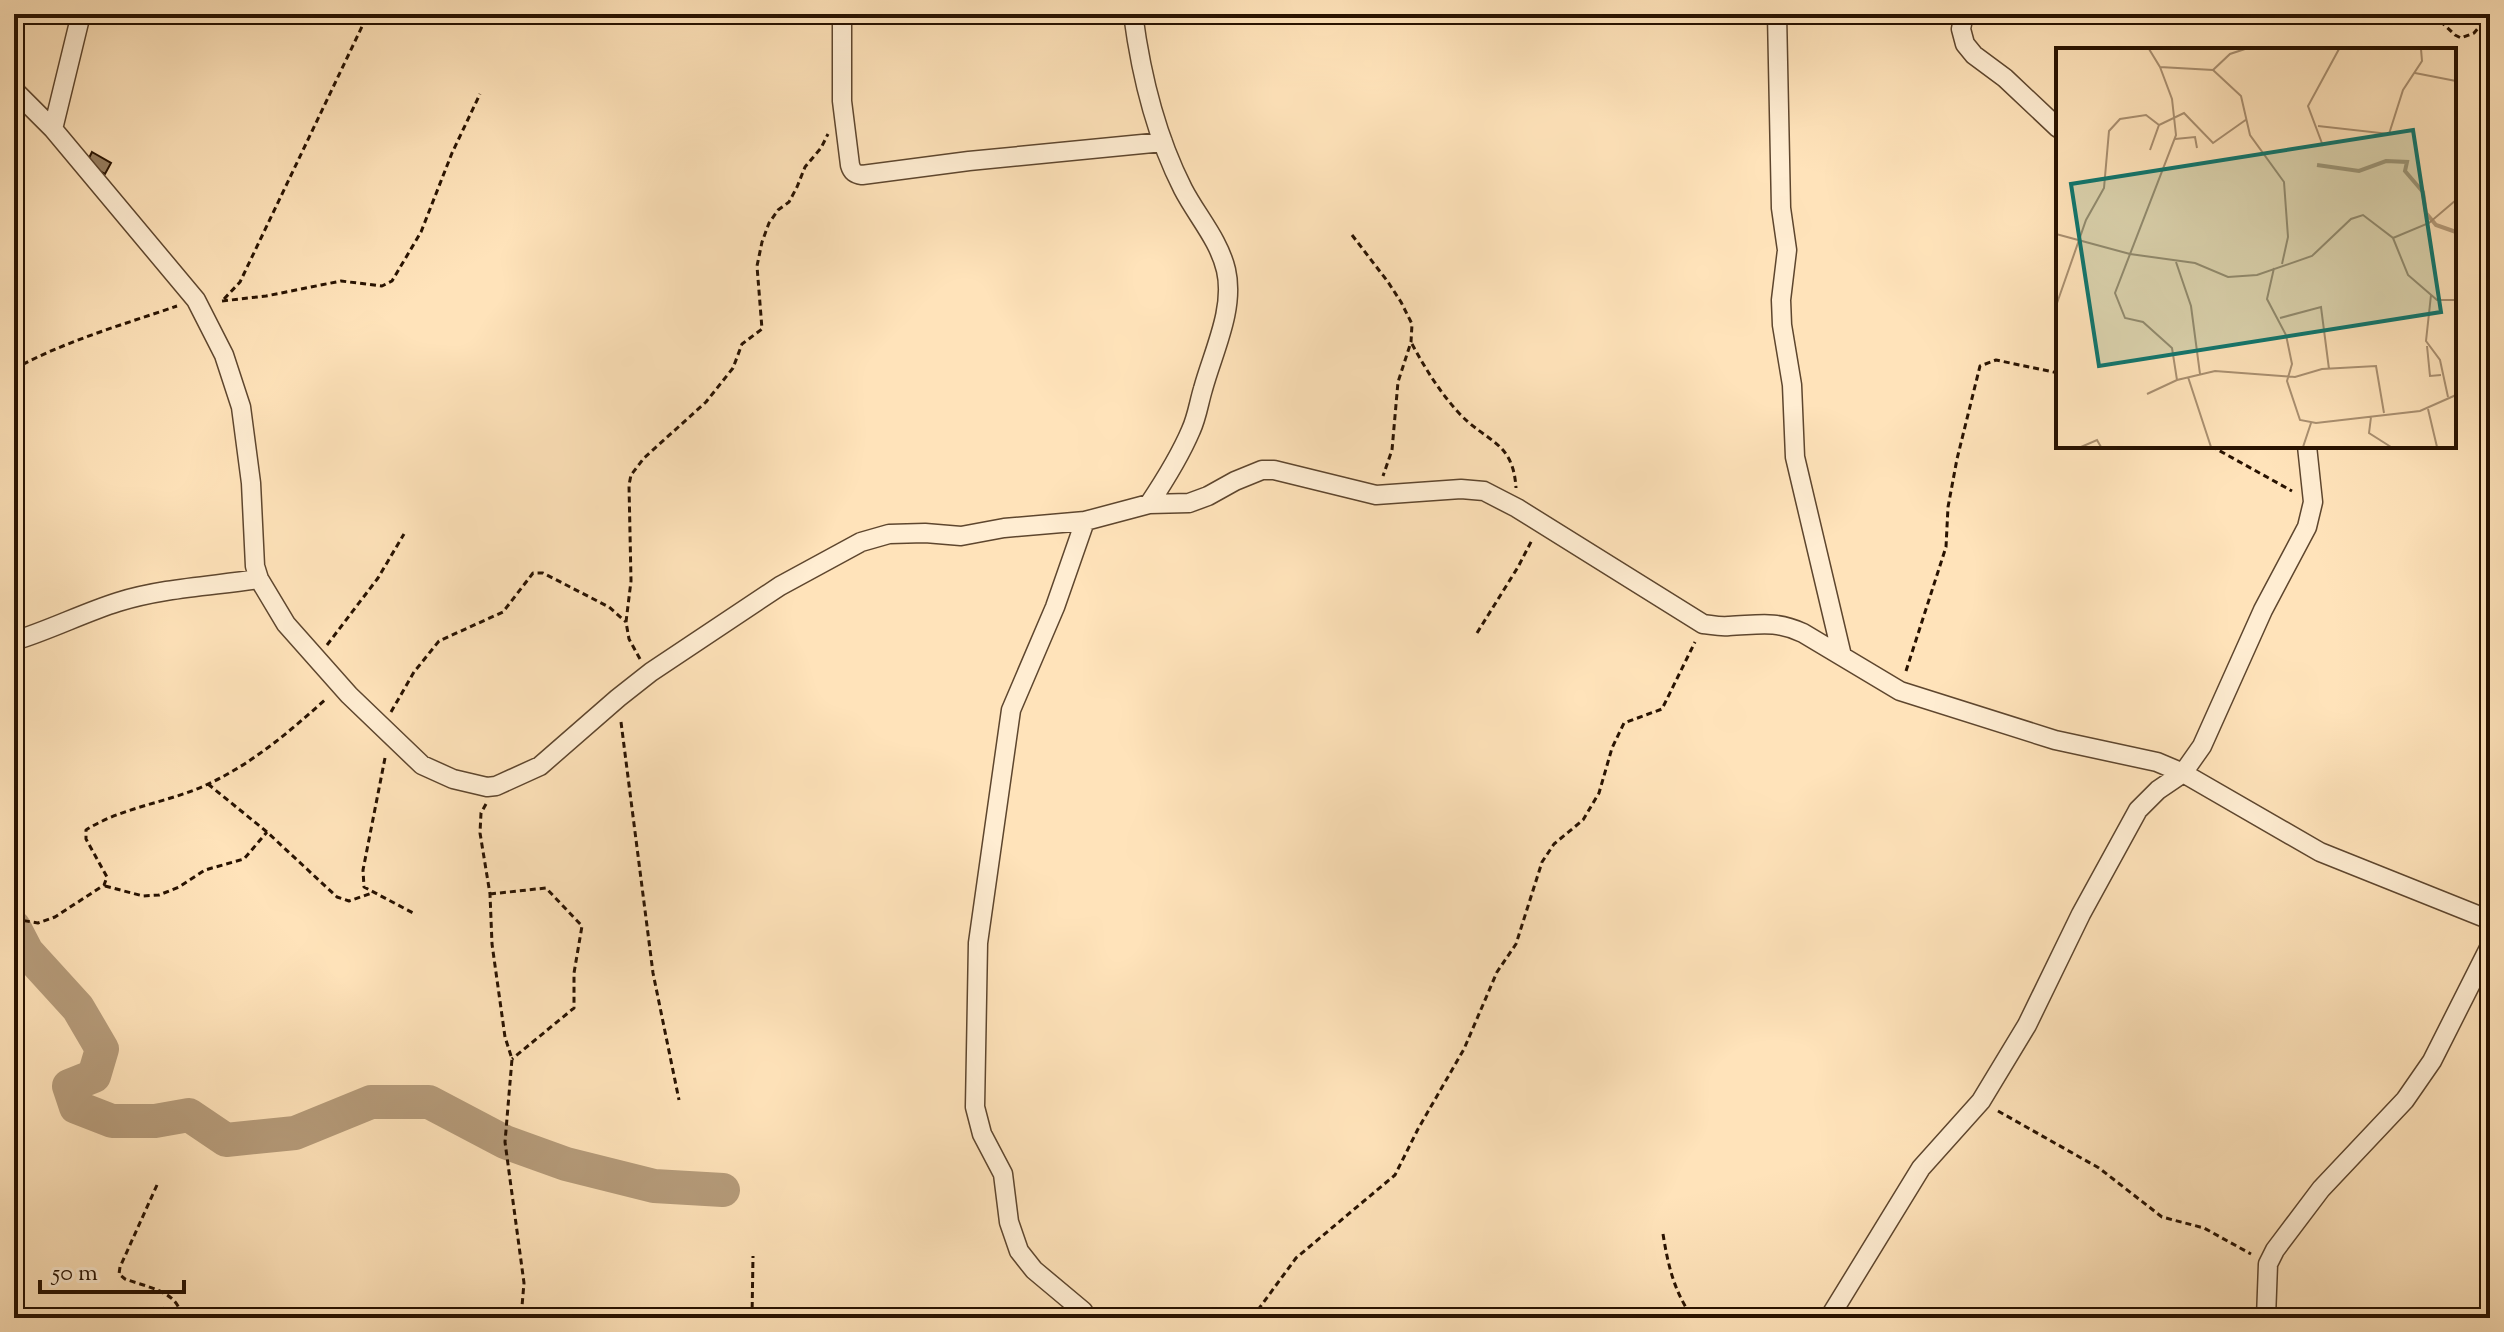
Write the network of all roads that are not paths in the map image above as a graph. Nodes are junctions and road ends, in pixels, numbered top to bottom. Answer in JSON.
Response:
{"nodes":[{"id":1,"x":81,"y":14,"type":"edge"},
{"id":2,"x":842,"y":14,"type":"edge"},
{"id":3,"x":1133,"y":14,"type":"edge"},
{"id":4,"x":1777,"y":14,"type":"edge"},
{"id":5,"x":1964,"y":14,"type":"edge"},
{"id":6,"x":14,"y":90,"type":"edge"},
{"id":7,"x":2056,"y":126,"type":"edge"},
{"id":8,"x":53,"y":129,"type":"junction"},
{"id":9,"x":1163,"y":142,"type":"junction"},
{"id":10,"x":2307,"y":448,"type":"edge"},
{"id":11,"x":1149,"y":504,"type":"junction"},
{"id":12,"x":1085,"y":521,"type":"junction"},
{"id":13,"x":259,"y":579,"type":"junction"},
{"id":14,"x":14,"y":641,"type":"edge"},
{"id":15,"x":1842,"y":656,"type":"junction"},
{"id":16,"x":2183,"y":773,"type":"junction"},
{"id":17,"x":2490,"y":920,"type":"edge"},
{"id":18,"x":2490,"y":946,"type":"edge"},
{"id":19,"x":1087,"y":1318,"type":"edge"},
{"id":20,"x":1829,"y":1318,"type":"edge"},
{"id":21,"x":2266,"y":1318,"type":"edge"}],
"edges":[{"from":1,"to":8,"type":"street"},
{"from":2,"to":9,"type":"street"},
{"from":3,"to":9,"type":"street"},
{"from":4,"to":15,"type":"street"},
{"from":5,"to":7,"type":"street"},
{"from":6,"to":8,"type":"street"},
{"from":8,"to":13,"type":"street"},
{"from":9,"to":11,"type":"street"},
{"from":10,"to":16,"type":"street"},
{"from":11,"to":12,"type":"street"},
{"from":11,"to":15,"type":"street"},
{"from":12,"to":13,"type":"street"},
{"from":12,"to":19,"type":"street"},
{"from":13,"to":14,"type":"street"},
{"from":15,"to":16,"type":"street"},
{"from":16,"to":17,"type":"street"},
{"from":16,"to":20,"type":"street"},
{"from":18,"to":21,"type":"street"}]}
